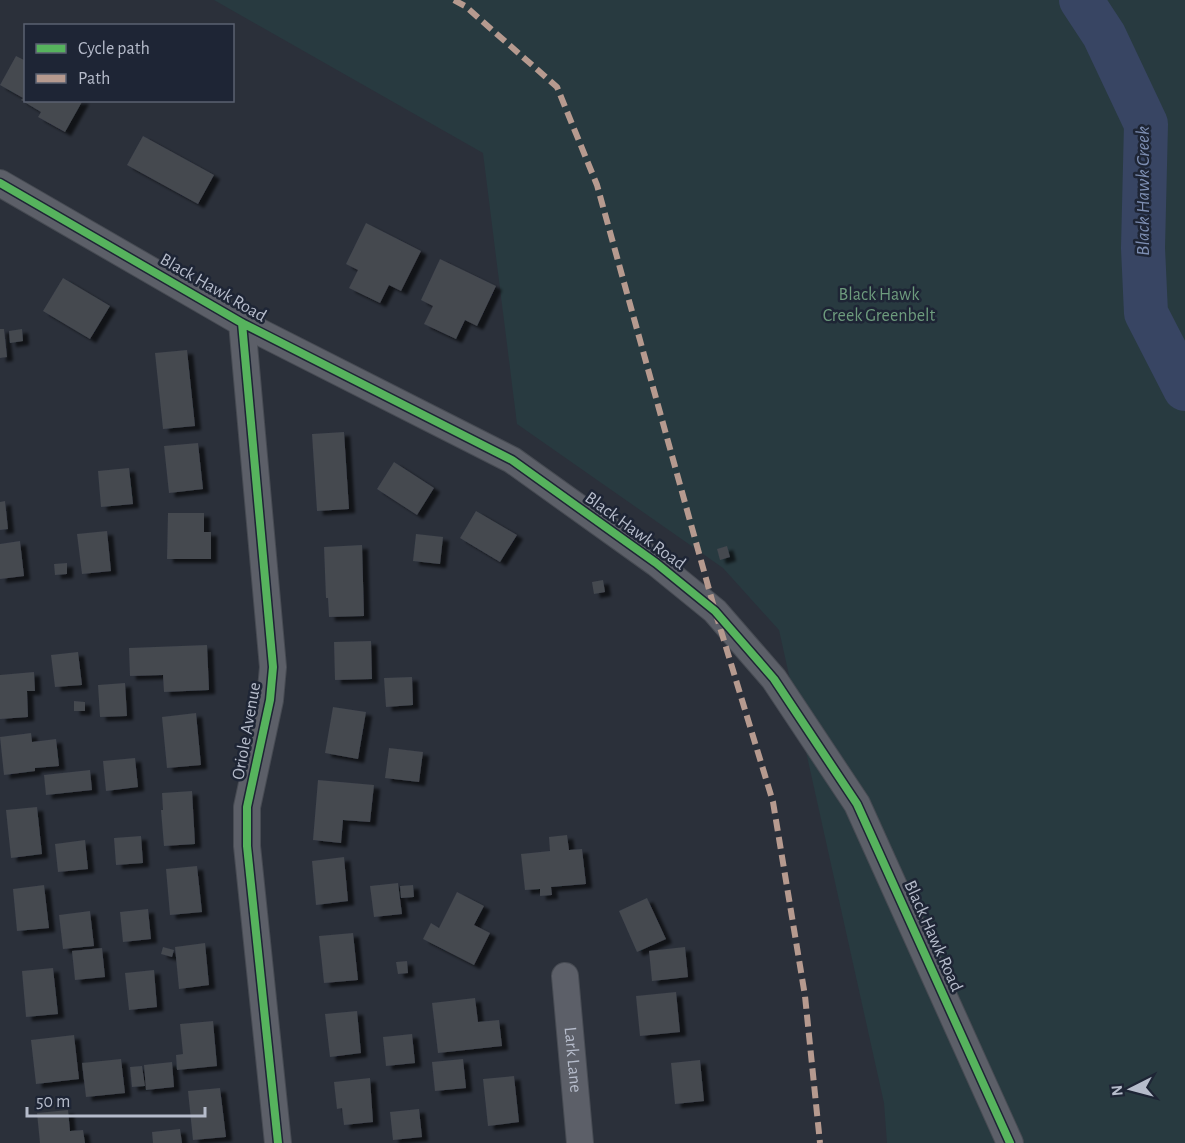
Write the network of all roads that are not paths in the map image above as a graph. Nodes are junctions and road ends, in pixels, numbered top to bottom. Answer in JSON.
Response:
{"nodes":[{"id":1,"x":0,"y":183,"type":"edge"},
{"id":2,"x":242,"y":323,"type":"junction"},
{"id":3,"x":566,"y":976,"type":"dead end"},
{"id":4,"x":278,"y":1143,"type":"edge"},
{"id":5,"x":580,"y":1143,"type":"edge"},
{"id":6,"x":1010,"y":1143,"type":"edge"}],
"edges":[{"from":1,"to":2,"type":"street","name":"Black Hawk Road"},
{"from":2,"to":4,"type":"street","name":"Oriole Avenue"},
{"from":2,"to":6,"type":"street","name":"Black Hawk Road"},
{"from":3,"to":5,"type":"street","name":"Lark Lane"}]}
